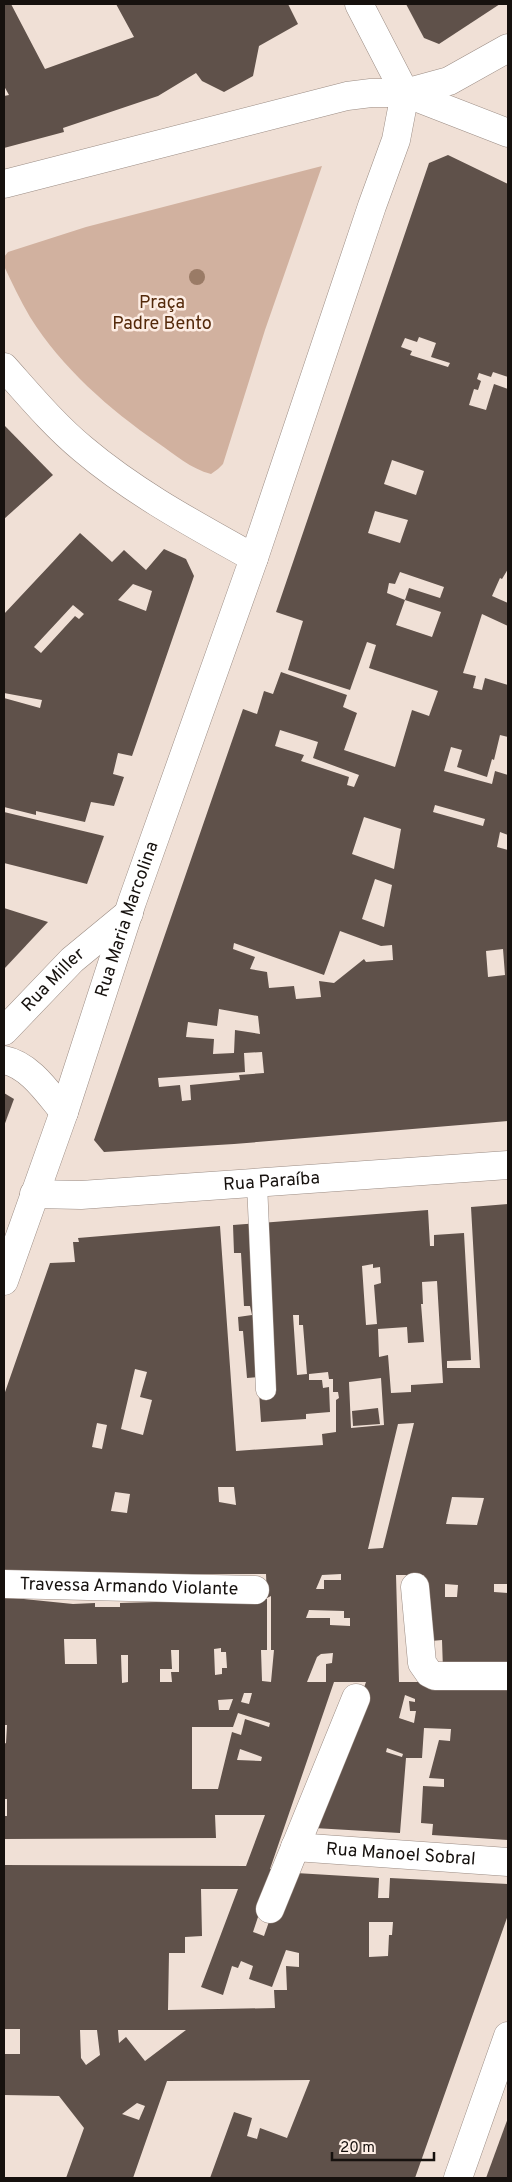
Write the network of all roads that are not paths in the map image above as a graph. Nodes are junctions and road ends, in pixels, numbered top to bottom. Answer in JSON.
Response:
{"nodes":[{"id":1,"x":358,"y":4,"type":"edge"},
{"id":2,"x":508,"y":48,"type":"edge"},
{"id":3,"x":405,"y":93,"type":"junction"},
{"id":4,"x":508,"y":133,"type":"edge"},
{"id":5,"x":4,"y":184,"type":"edge"},
{"id":6,"x":4,"y":367,"type":"edge"},
{"id":7,"x":254,"y":558,"type":"junction"},
{"id":8,"x":129,"y":913,"type":"junction"},
{"id":9,"x":4,"y":1031,"type":"edge"},
{"id":10,"x":4,"y":1060,"type":"edge"},
{"id":11,"x":64,"y":1112,"type":"junction"},
{"id":12,"x":508,"y":1165,"type":"edge"},
{"id":13,"x":257,"y":1183,"type":"junction"},
{"id":14,"x":34,"y":1194,"type":"junction"},
{"id":15,"x":4,"y":1281,"type":"edge"},
{"id":16,"x":266,"y":1390,"type":"dead end"},
{"id":17,"x":4,"y":1584,"type":"edge"},
{"id":18,"x":415,"y":1588,"type":"dead end"},
{"id":19,"x":255,"y":1590,"type":"dead end"},
{"id":20,"x":508,"y":1676,"type":"edge"},
{"id":21,"x":356,"y":1698,"type":"dead end"},
{"id":22,"x":295,"y":1847,"type":"junction"},
{"id":23,"x":508,"y":1862,"type":"edge"},
{"id":24,"x":270,"y":1909,"type":"dead end"},
{"id":25,"x":508,"y":2036,"type":"edge"},
{"id":26,"x":458,"y":2178,"type":"edge"}],
"edges":[{"from":1,"to":3,"type":"main road"},
{"from":2,"to":3,"type":"main road"},
{"from":3,"to":4,"type":"main road"},
{"from":3,"to":5,"type":"main road"},
{"from":3,"to":7,"type":"main road"},
{"from":6,"to":7,"type":"main road"},
{"from":7,"to":8,"type":"main road","name":"Rua Maria Marcolina"},
{"from":8,"to":9,"type":"main road","name":"Rua Miller"},
{"from":8,"to":11,"type":"main road","name":"Rua Maria Marcolina"},
{"from":10,"to":11,"type":"main road"},
{"from":11,"to":14,"type":"main road","name":"Rua Maria Marcolina"},
{"from":12,"to":13,"type":"main road","name":"Rua Paraíba"},
{"from":13,"to":14,"type":"main road","name":"Rua Paraíba"},
{"from":13,"to":16,"type":"lane"},
{"from":14,"to":15,"type":"main road","name":"Rua Maria Marcolina"},
{"from":17,"to":19,"type":"main road","name":"Travessa Armando Violante"},
{"from":18,"to":20,"type":"main road"},
{"from":21,"to":22,"type":"main road"},
{"from":22,"to":23,"type":"main road","name":"Rua Manoel Sobral"},
{"from":22,"to":24,"type":"main road"},
{"from":25,"to":26,"type":"main road"}]}
